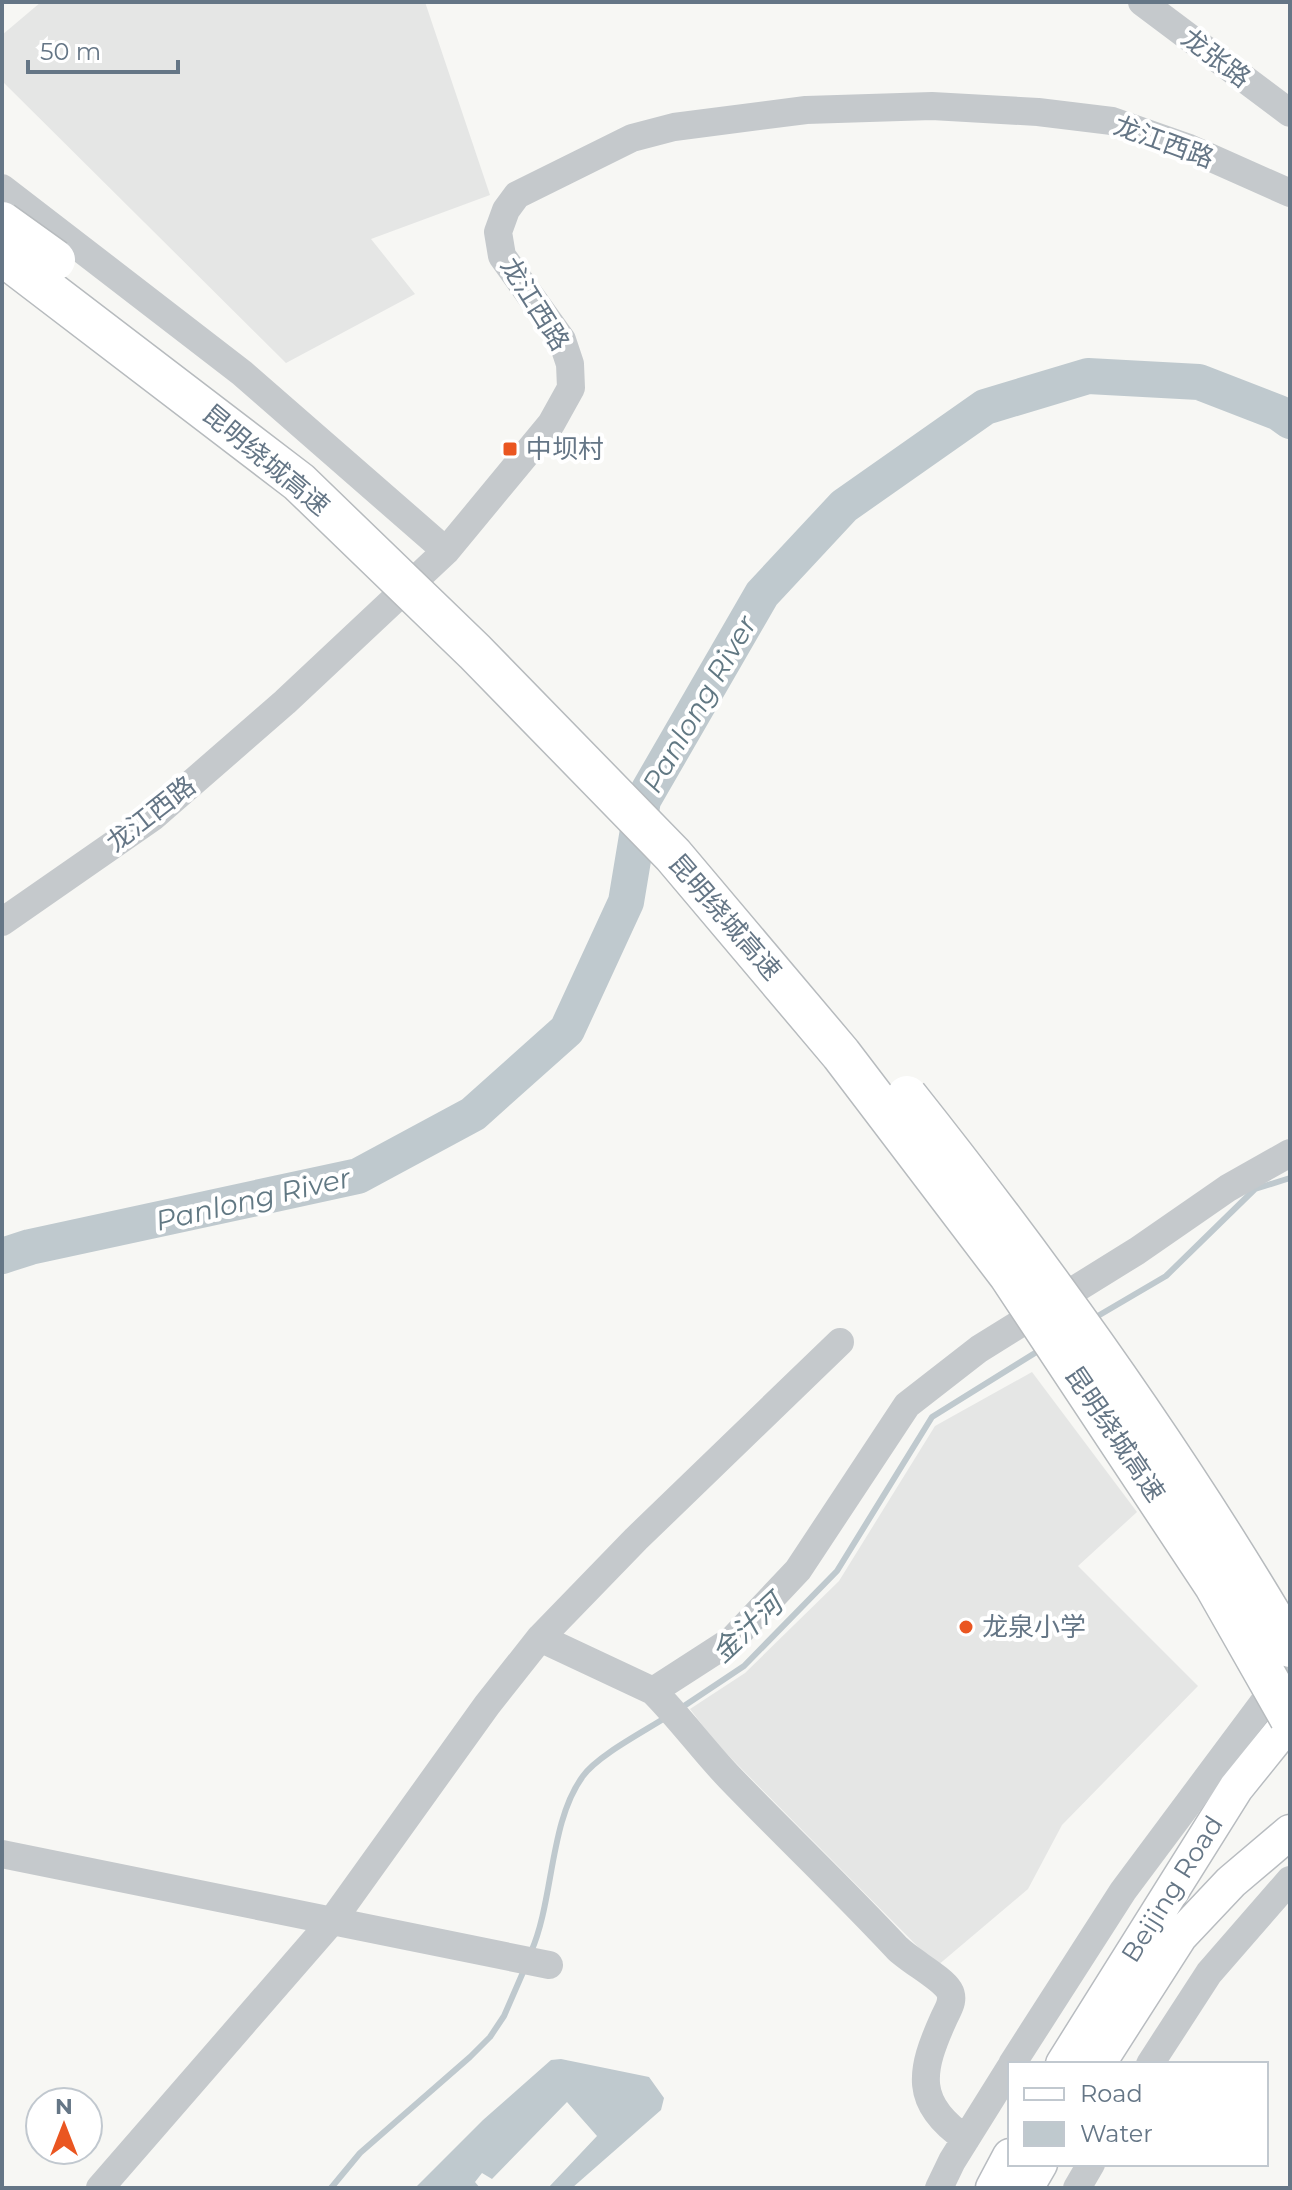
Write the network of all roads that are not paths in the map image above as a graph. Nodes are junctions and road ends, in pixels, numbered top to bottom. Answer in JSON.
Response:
{"nodes":[{"id":1,"x":1142,"y":2,"type":"edge"},
{"id":2,"x":1290,"y":113,"type":"edge"},
{"id":3,"x":2,"y":188,"type":"edge"},
{"id":4,"x":1290,"y":193,"type":"edge"},
{"id":5,"x":2,"y":222,"type":"edge"},
{"id":6,"x":2,"y":255,"type":"edge"},
{"id":7,"x":446,"y":551,"type":"junction"},
{"id":8,"x":5,"y":914,"type":"edge"},
{"id":9,"x":1290,"y":1153,"type":"edge"},
{"id":10,"x":840,"y":1342,"type":"dead end"},
{"id":11,"x":540,"y":1638,"type":"junction"},
{"id":12,"x":1290,"y":1647,"type":"edge"},
{"id":13,"x":1290,"y":1667,"type":"edge"},
{"id":14,"x":653,"y":1691,"type":"junction"},
{"id":15,"x":1290,"y":1720,"type":"edge"},
{"id":16,"x":1290,"y":1832,"type":"edge"},
{"id":17,"x":2,"y":1854,"type":"edge"},
{"id":18,"x":1290,"y":1880,"type":"edge"},
{"id":19,"x":332,"y":1921,"type":"junction"},
{"id":20,"x":549,"y":1965,"type":"dead end"},
{"id":21,"x":1014,"y":2062,"type":"edge"},
{"id":22,"x":1064,"y":2062,"type":"edge"},
{"id":23,"x":1099,"y":2062,"type":"edge"},
{"id":24,"x":1151,"y":2062,"type":"edge"},
{"id":25,"x":1008,"y":2071,"type":"edge"},
{"id":26,"x":966,"y":2139,"type":"junction"},
{"id":27,"x":1008,"y":2160,"type":"edge"},
{"id":28,"x":1039,"y":2166,"type":"edge"},
{"id":29,"x":1090,"y":2166,"type":"edge"},
{"id":30,"x":100,"y":2188,"type":"edge"},
{"id":31,"x":939,"y":2188,"type":"edge"},
{"id":32,"x":993,"y":2188,"type":"edge"},
{"id":33,"x":1026,"y":2188,"type":"edge"},
{"id":34,"x":1077,"y":2188,"type":"edge"}],
"edges":[{"from":1,"to":2,"type":"street","name":"龙张路"},
{"from":3,"to":7,"type":"street"},
{"from":4,"to":7,"type":"street","name":"龙江西路"},
{"from":5,"to":12,"type":"highway","name":"昆明绕城高速","bridge":true},
{"from":6,"to":15,"type":"highway","name":"昆明绕城高速","bridge":true},
{"from":7,"to":8,"type":"street","name":"龙江西路"},
{"from":9,"to":14,"type":"street"},
{"from":10,"to":11,"type":"street"},
{"from":11,"to":14,"type":"street"},
{"from":11,"to":19,"type":"street"},
{"from":13,"to":21,"type":"street"},
{"from":14,"to":26,"type":"street"},
{"from":15,"to":22,"type":"main road","name":"Beijing Road"},
{"from":16,"to":23,"type":"main road","name":"Beijing Road"},
{"from":17,"to":19,"type":"street"},
{"from":18,"to":24,"type":"street"},
{"from":19,"to":20,"type":"street"},
{"from":19,"to":30,"type":"street"},
{"from":25,"to":26,"type":"street"},
{"from":26,"to":31,"type":"street"},
{"from":27,"to":32,"type":"main road"},
{"from":28,"to":33,"type":"main road"},
{"from":29,"to":34,"type":"street"}]}
